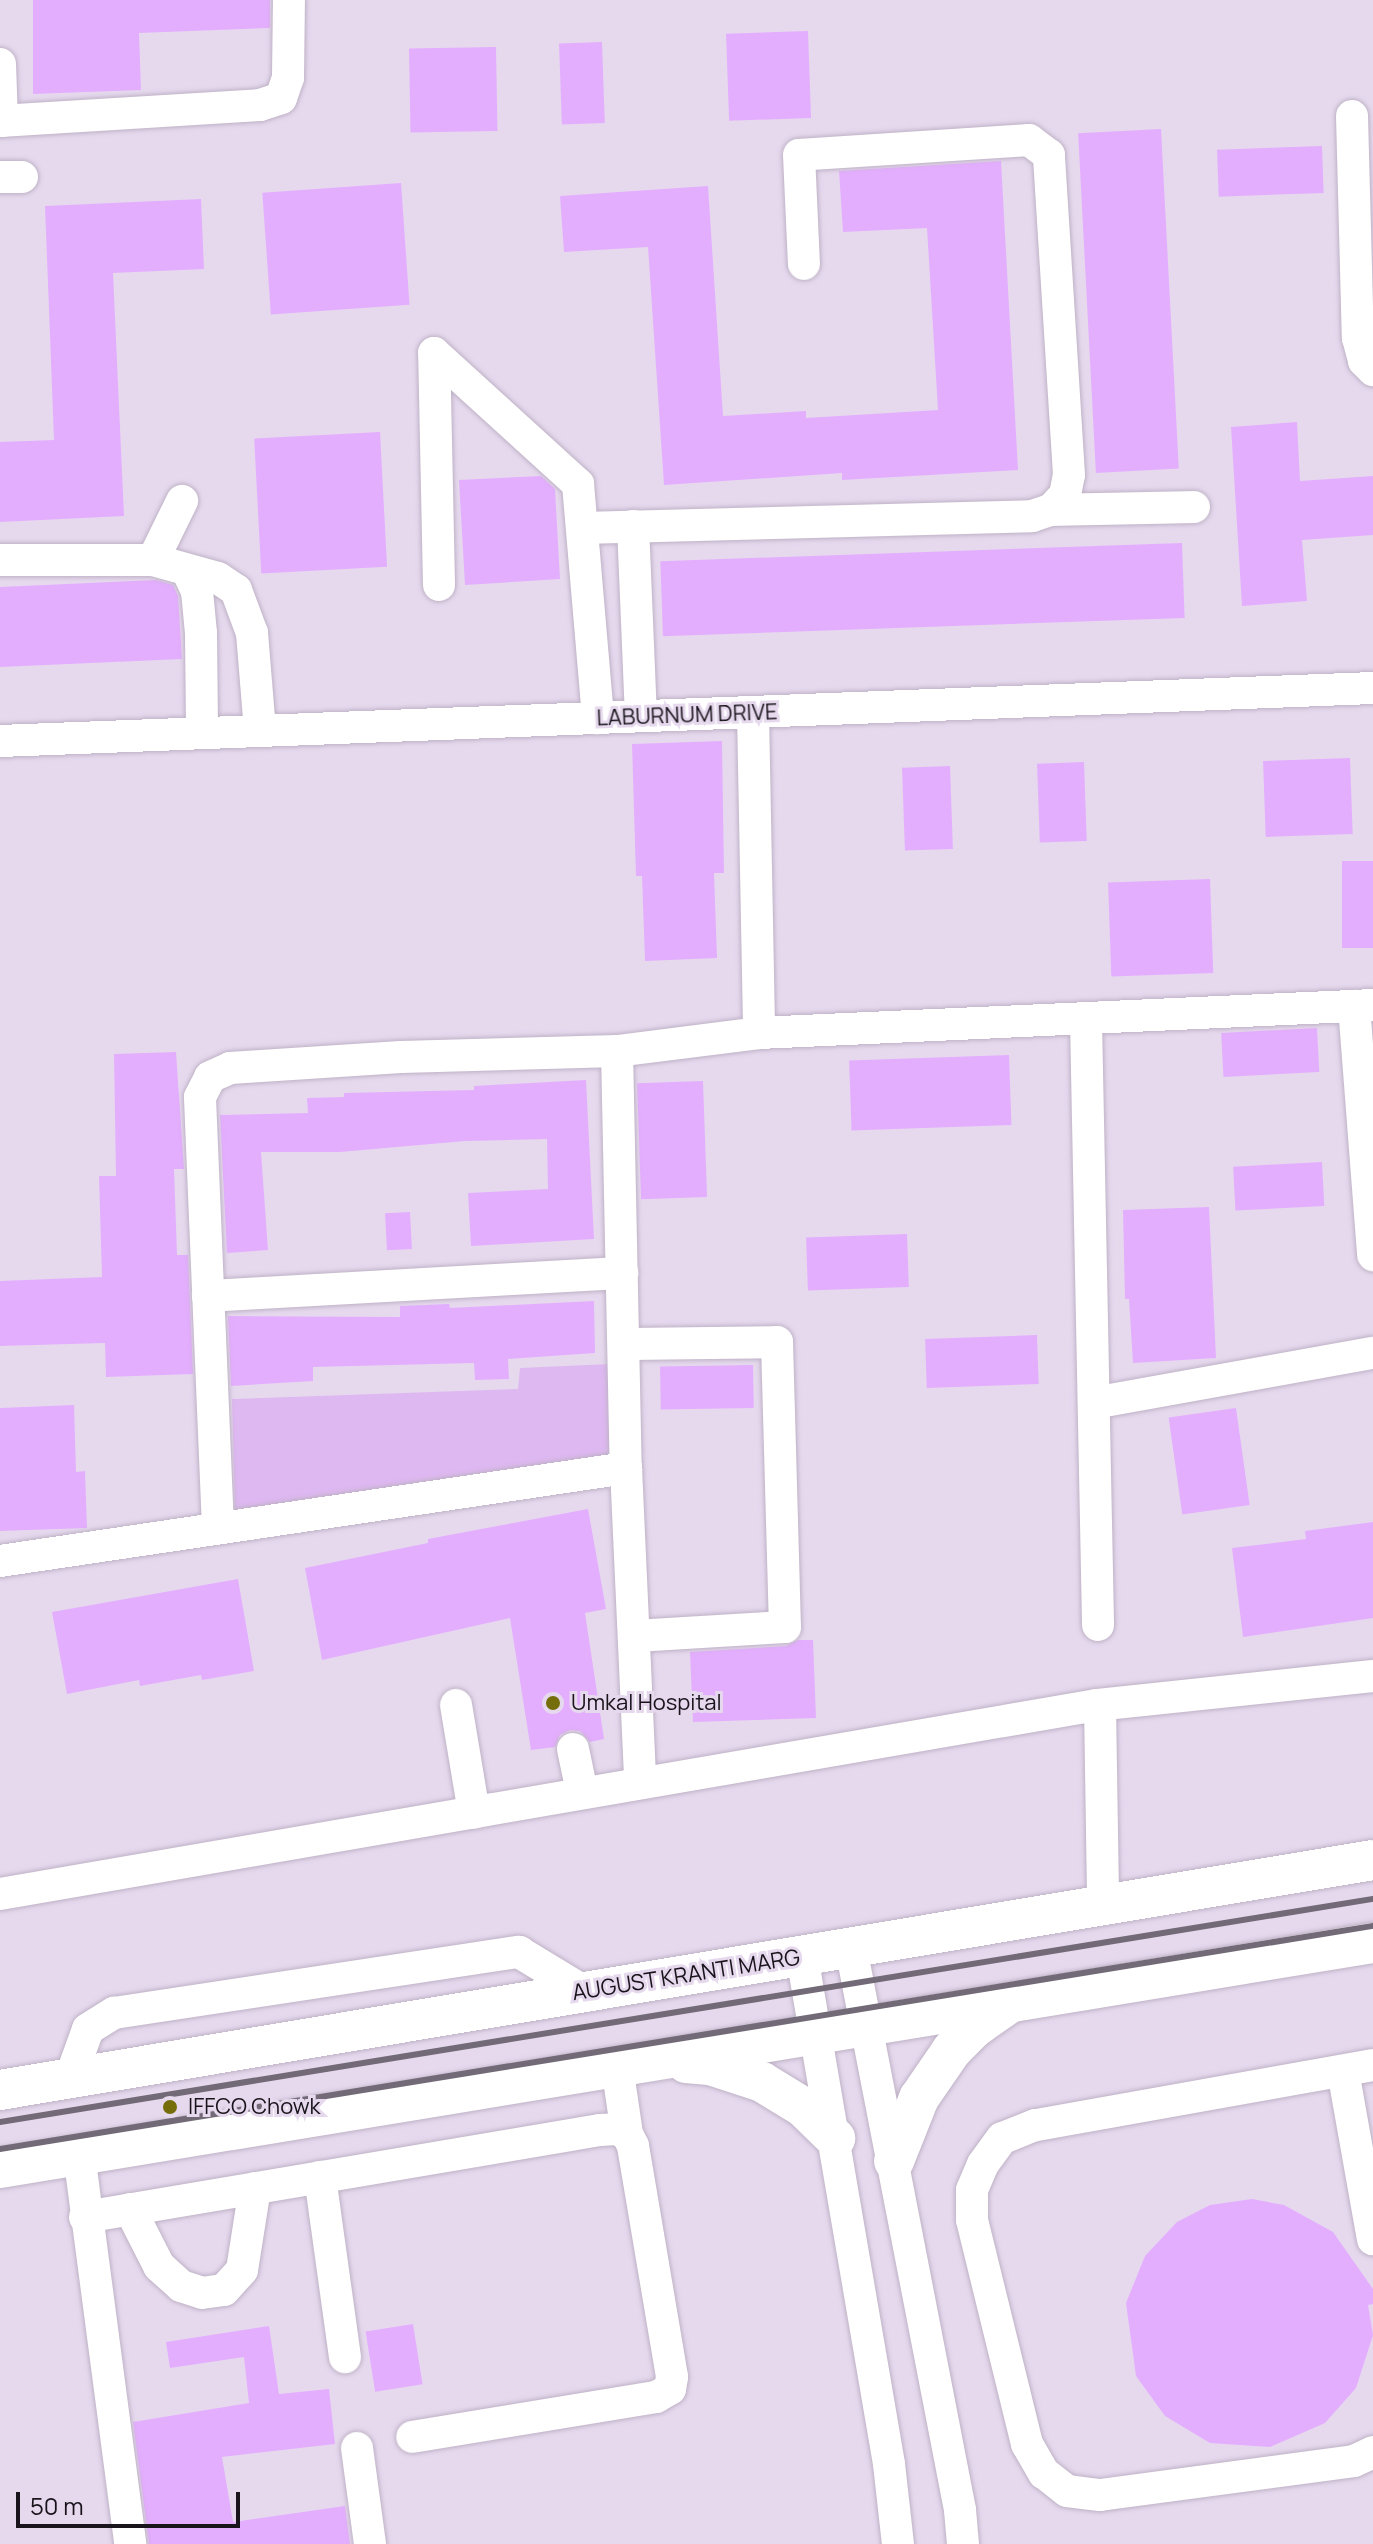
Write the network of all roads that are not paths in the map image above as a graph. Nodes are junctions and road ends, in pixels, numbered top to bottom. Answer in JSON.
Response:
{"nodes":[{"id":1,"x":289,"y":0,"type":"edge"},
{"id":2,"x":0,"y":64,"type":"edge"},
{"id":3,"x":1352,"y":116,"type":"dead end"},
{"id":4,"x":1,"y":121,"type":"edge"},
{"id":5,"x":804,"y":264,"type":"dead end"},
{"id":6,"x":1373,"y":370,"type":"edge"},
{"id":7,"x":182,"y":501,"type":"dead end"},
{"id":8,"x":1194,"y":507,"type":"dead end"},
{"id":9,"x":1051,"y":510,"type":"junction"},
{"id":10,"x":633,"y":526,"type":"junction"},
{"id":11,"x":582,"y":528,"type":"junction"},
{"id":12,"x":0,"y":560,"type":"edge"},
{"id":13,"x":153,"y":560,"type":"junction"},
{"id":14,"x":187,"y":570,"type":"junction"},
{"id":15,"x":439,"y":585,"type":"dead end"},
{"id":16,"x":1373,"y":688,"type":"edge"},
{"id":17,"x":753,"y":713,"type":"junction"},
{"id":18,"x":641,"y":716,"type":"junction"},
{"id":19,"x":598,"y":718,"type":"junction"},
{"id":20,"x":260,"y":731,"type":"junction"},
{"id":21,"x":202,"y":733,"type":"junction"},
{"id":22,"x":0,"y":741,"type":"edge"},
{"id":23,"x":1363,"y":1006,"type":"edge"},
{"id":24,"x":1086,"y":1020,"type":"junction"},
{"id":25,"x":759,"y":1033,"type":"junction"},
{"id":26,"x":617,"y":1051,"type":"junction"},
{"id":27,"x":1373,"y":1255,"type":"edge"},
{"id":28,"x":622,"y":1273,"type":"junction"},
{"id":29,"x":208,"y":1296,"type":"junction"},
{"id":30,"x":624,"y":1344,"type":"junction"},
{"id":31,"x":1373,"y":1353,"type":"edge"},
{"id":32,"x":1094,"y":1403,"type":"junction"},
{"id":33,"x":626,"y":1468,"type":"junction"},
{"id":34,"x":218,"y":1528,"type":"junction"},
{"id":35,"x":0,"y":1561,"type":"edge"},
{"id":36,"x":1098,"y":1625,"type":"dead end"},
{"id":37,"x":634,"y":1636,"type":"junction"},
{"id":38,"x":1373,"y":1676,"type":"edge"},
{"id":39,"x":456,"y":1705,"type":"dead end"},
{"id":40,"x":1100,"y":1705,"type":"junction"},
{"id":41,"x":573,"y":1749,"type":"dead end"},
{"id":42,"x":640,"y":1782,"type":"junction"},
{"id":43,"x":582,"y":1792,"type":"junction"},
{"id":44,"x":474,"y":1812,"type":"junction"},
{"id":45,"x":1373,"y":1860,"type":"edge"},
{"id":46,"x":0,"y":1894,"type":"edge"},
{"id":47,"x":1103,"y":1905,"type":"junction"},
{"id":48,"x":1373,"y":1943,"type":"edge"},
{"id":49,"x":851,"y":1948,"type":"junction"},
{"id":50,"x":802,"y":1956,"type":"junction"},
{"id":51,"x":585,"y":1992,"type":"junction"},
{"id":52,"x":1013,"y":2002,"type":"junction"},
{"id":53,"x":865,"y":2026,"type":"junction"},
{"id":54,"x":814,"y":2034,"type":"junction"},
{"id":55,"x":635,"y":2063,"type":"junction"},
{"id":56,"x":1358,"y":2068,"type":"edge"},
{"id":57,"x":70,"y":2079,"type":"junction"},
{"id":58,"x":0,"y":2090,"type":"edge"},
{"id":59,"x":627,"y":2134,"type":"junction"},
{"id":60,"x":835,"y":2138,"type":"junction"},
{"id":61,"x":79,"y":2154,"type":"junction"},
{"id":62,"x":894,"y":2161,"type":"junction"},
{"id":63,"x":0,"y":2168,"type":"edge"},
{"id":64,"x":320,"y":2177,"type":"junction"},
{"id":65,"x":255,"y":2188,"type":"junction"},
{"id":66,"x":130,"y":2209,"type":"junction"},
{"id":67,"x":85,"y":2217,"type":"junction"},
{"id":68,"x":1373,"y":2239,"type":"edge"},
{"id":69,"x":345,"y":2357,"type":"dead end"},
{"id":70,"x":412,"y":2437,"type":"dead end"},
{"id":71,"x":357,"y":2448,"type":"dead end"},
{"id":72,"x":1373,"y":2452,"type":"edge"},
{"id":73,"x":130,"y":2544,"type":"edge"},
{"id":74,"x":370,"y":2544,"type":"edge"},
{"id":75,"x":898,"y":2544,"type":"edge"},
{"id":76,"x":963,"y":2544,"type":"edge"}],
"edges":[{"from":1,"to":4,"type":"street"},
{"from":2,"to":4,"type":"street"},
{"from":3,"to":6,"type":"street"},
{"from":5,"to":9,"type":"street"},
{"from":7,"to":13,"type":"street"},
{"from":8,"to":9,"type":"street"},
{"from":9,"to":10,"type":"street"},
{"from":10,"to":11,"type":"street"},
{"from":10,"to":18,"type":"street"},
{"from":11,"to":15,"type":"street"},
{"from":11,"to":19,"type":"street"},
{"from":12,"to":13,"type":"street"},
{"from":13,"to":14,"type":"street"},
{"from":14,"to":20,"type":"street"},
{"from":14,"to":21,"type":"street"},
{"from":16,"to":17,"type":"street","name":"LABURNUM DRIVE"},
{"from":17,"to":18,"type":"street","name":"LABURNUM DRIVE"},
{"from":17,"to":25,"type":"street"},
{"from":18,"to":19,"type":"street","name":"LABURNUM DRIVE"},
{"from":19,"to":20,"type":"street","name":"LABURNUM DRIVE"},
{"from":20,"to":21,"type":"street","name":"LABURNUM DRIVE"},
{"from":21,"to":22,"type":"street","name":"LABURNUM DRIVE"},
{"from":23,"to":24,"type":"street"},
{"from":23,"to":27,"type":"street"},
{"from":24,"to":25,"type":"street"},
{"from":24,"to":32,"type":"street"},
{"from":25,"to":26,"type":"street"},
{"from":26,"to":28,"type":"street"},
{"from":26,"to":29,"type":"street"},
{"from":28,"to":29,"type":"street"},
{"from":28,"to":30,"type":"street"},
{"from":29,"to":34,"type":"street"},
{"from":30,"to":33,"type":"street"},
{"from":30,"to":37,"type":"street"},
{"from":31,"to":32,"type":"street"},
{"from":32,"to":36,"type":"street"},
{"from":33,"to":34,"type":"street"},
{"from":33,"to":37,"type":"street"},
{"from":34,"to":35,"type":"street"},
{"from":37,"to":42,"type":"street"},
{"from":38,"to":40,"type":"street"},
{"from":39,"to":44,"type":"street"},
{"from":40,"to":42,"type":"street"},
{"from":40,"to":47,"type":"street"},
{"from":41,"to":43,"type":"street"},
{"from":42,"to":43,"type":"street"},
{"from":43,"to":44,"type":"street"},
{"from":44,"to":46,"type":"street"},
{"from":45,"to":47,"type":"main road","name":"AUGUST KRANTI MARG"},
{"from":47,"to":49,"type":"main road","name":"AUGUST KRANTI MARG"},
{"from":48,"to":52,"type":"main road"},
{"from":49,"to":50,"type":"main road","name":"AUGUST KRANTI MARG"},
{"from":49,"to":53,"type":"street"},
{"from":50,"to":51,"type":"main road","name":"AUGUST KRANTI MARG"},
{"from":50,"to":54,"type":"street"},
{"from":51,"to":57,"type":"main road","name":"AUGUST KRANTI MARG"},
{"from":51,"to":57,"type":"street"},
{"from":52,"to":53,"type":"main road"},
{"from":52,"to":62,"type":"main road"},
{"from":53,"to":54,"type":"main road"},
{"from":53,"to":62,"type":"street"},
{"from":54,"to":55,"type":"main road"},
{"from":54,"to":60,"type":"street"},
{"from":55,"to":59,"type":"street"},
{"from":55,"to":60,"type":"main road"},
{"from":55,"to":61,"type":"main road"},
{"from":56,"to":68,"type":"street"},
{"from":56,"to":72,"type":"street"},
{"from":57,"to":58,"type":"main road","name":"AUGUST KRANTI MARG"},
{"from":59,"to":64,"type":"street"},
{"from":59,"to":70,"type":"street"},
{"from":60,"to":75,"type":"street"},
{"from":61,"to":63,"type":"main road"},
{"from":61,"to":67,"type":"street"},
{"from":62,"to":76,"type":"street"},
{"from":64,"to":65,"type":"street"},
{"from":64,"to":69,"type":"street"},
{"from":65,"to":66,"type":"street"},
{"from":65,"to":66,"type":"street"},
{"from":66,"to":67,"type":"street"},
{"from":67,"to":73,"type":"street"},
{"from":71,"to":74,"type":"street"}]}
